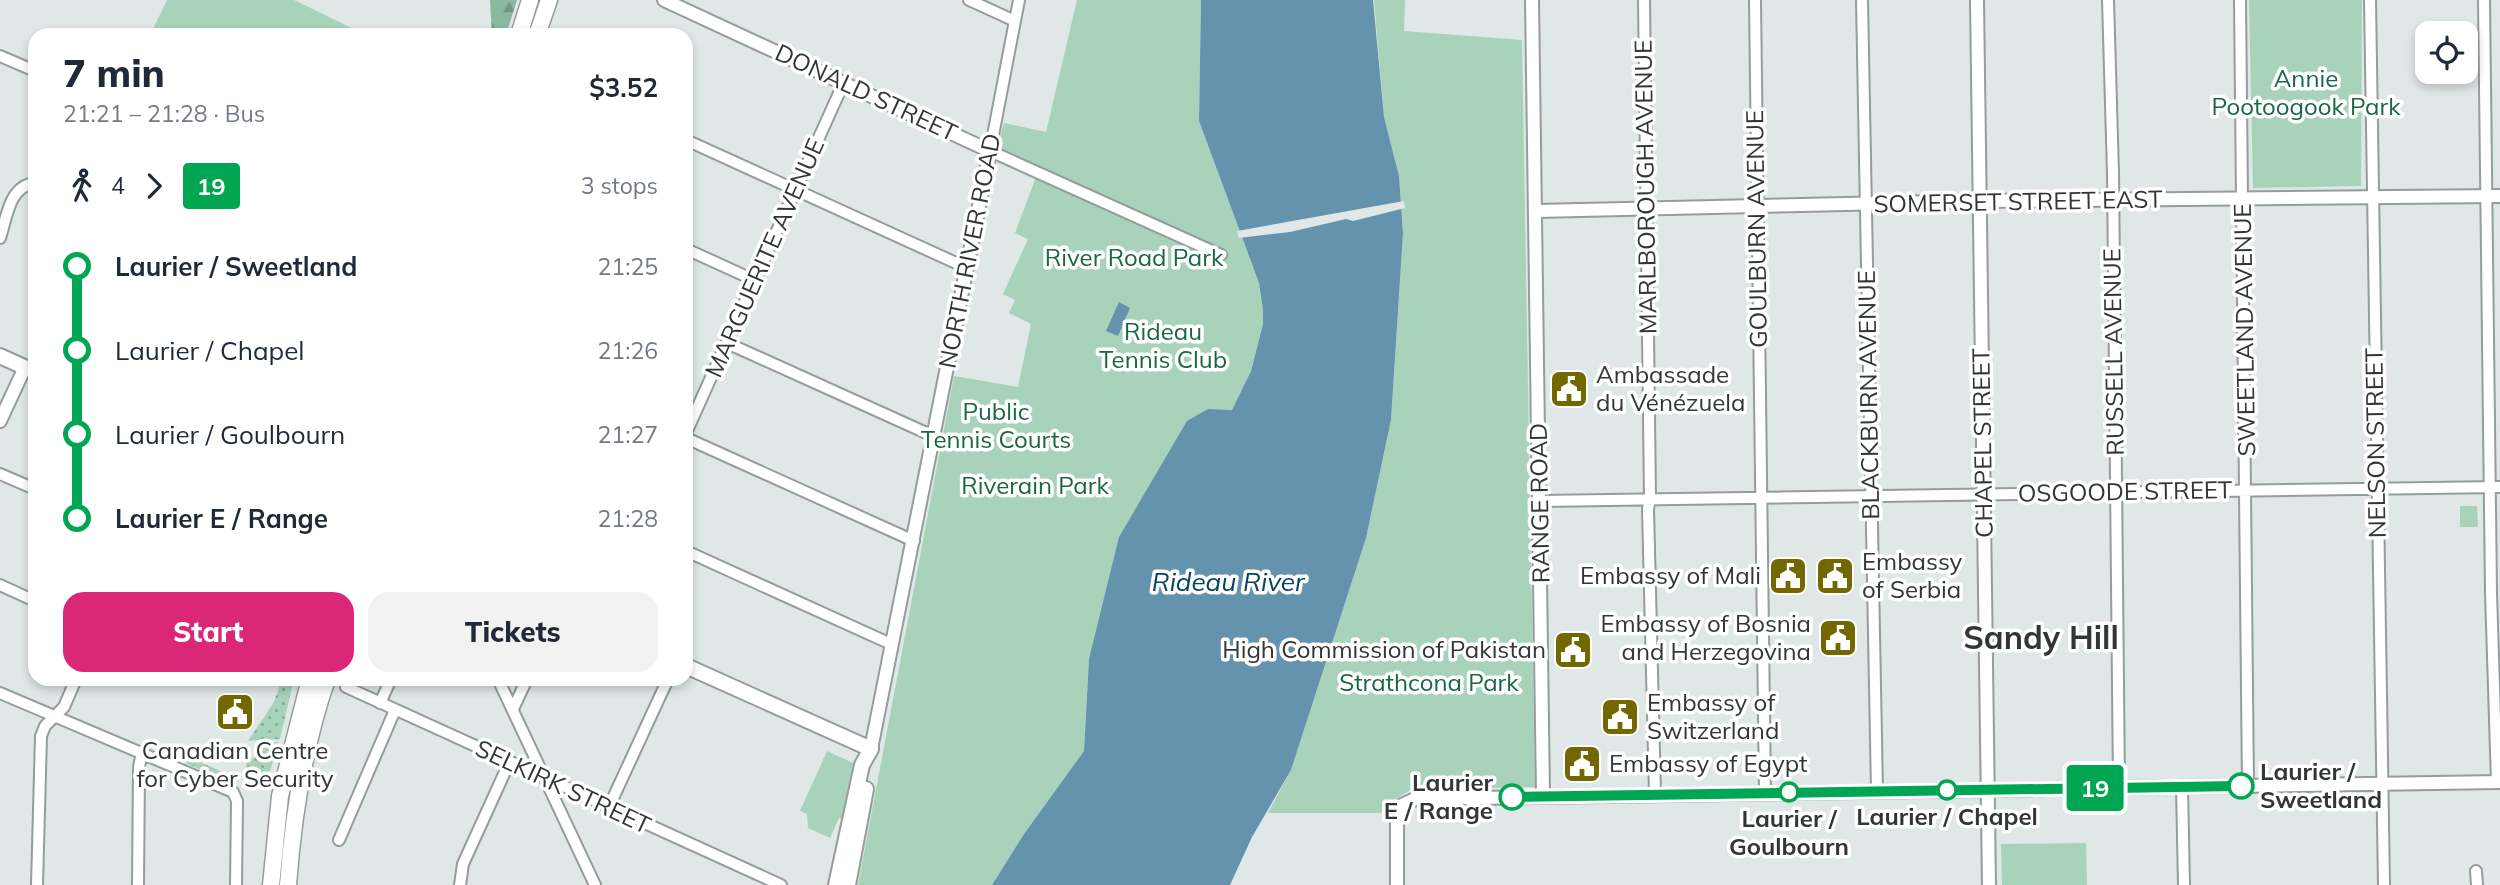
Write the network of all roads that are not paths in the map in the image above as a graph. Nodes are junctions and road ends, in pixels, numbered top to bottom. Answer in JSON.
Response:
{"nodes":[{"id":1,"x":530,"y":0,"type":"edge"},
{"id":2,"x":550,"y":0,"type":"edge"},
{"id":3,"x":664,"y":0,"type":"edge"},
{"id":4,"x":969,"y":0,"type":"edge"},
{"id":5,"x":1019,"y":0,"type":"edge"},
{"id":6,"x":1532,"y":0,"type":"edge"},
{"id":7,"x":1644,"y":0,"type":"edge"},
{"id":8,"x":1755,"y":0,"type":"edge"},
{"id":9,"x":1862,"y":0,"type":"edge"},
{"id":10,"x":1977,"y":0,"type":"edge"},
{"id":11,"x":2108,"y":0,"type":"edge"},
{"id":12,"x":2240,"y":0,"type":"edge"},
{"id":13,"x":2370,"y":0,"type":"edge"},
{"id":14,"x":2484,"y":0,"type":"edge"},
{"id":15,"x":1015,"y":21,"type":"junction"},
{"id":16,"x":521,"y":28,"type":"edge"},
{"id":17,"x":540,"y":28,"type":"edge"},
{"id":18,"x":0,"y":56,"type":"edge"},
{"id":19,"x":28,"y":68,"type":"edge"},
{"id":20,"x":844,"y":82,"type":"junction"},
{"id":21,"x":693,"y":143,"type":"edge"},
{"id":22,"x":990,"y":150,"type":"junction"},
{"id":23,"x":28,"y":184,"type":"edge"},
{"id":24,"x":794,"y":189,"type":"junction"},
{"id":25,"x":2493,"y":195,"type":"edge"},
{"id":26,"x":2374,"y":196,"type":"junction"},
{"id":27,"x":2243,"y":199,"type":"junction"},
{"id":28,"x":1980,"y":201,"type":"junction"},
{"id":29,"x":2113,"y":201,"type":"junction"},
{"id":30,"x":1866,"y":204,"type":"junction"},
{"id":31,"x":1756,"y":206,"type":"junction"},
{"id":32,"x":1645,"y":208,"type":"junction"},
{"id":33,"x":1536,"y":211,"type":"junction"},
{"id":34,"x":0,"y":238,"type":"edge"},
{"id":35,"x":693,"y":252,"type":"edge"},
{"id":36,"x":1221,"y":255,"type":"dead end"},
{"id":37,"x":967,"y":268,"type":"junction"},
{"id":38,"x":754,"y":280,"type":"junction"},
{"id":39,"x":727,"y":342,"type":"junction"},
{"id":40,"x":0,"y":356,"type":"edge"},
{"id":41,"x":28,"y":368,"type":"edge"},
{"id":42,"x":28,"y":372,"type":"edge"},
{"id":43,"x":693,"y":419,"type":"edge"},
{"id":44,"x":0,"y":421,"type":"edge"},
{"id":45,"x":933,"y":436,"type":"junction"},
{"id":46,"x":693,"y":438,"type":"edge"},
{"id":47,"x":0,"y":474,"type":"edge"},
{"id":48,"x":28,"y":486,"type":"edge"},
{"id":49,"x":2495,"y":487,"type":"edge"},
{"id":50,"x":2378,"y":489,"type":"junction"},
{"id":51,"x":2246,"y":491,"type":"junction"},
{"id":52,"x":2116,"y":493,"type":"junction"},
{"id":53,"x":1983,"y":494,"type":"junction"},
{"id":54,"x":1870,"y":496,"type":"junction"},
{"id":55,"x":1759,"y":497,"type":"junction"},
{"id":56,"x":1650,"y":498,"type":"junction"},
{"id":57,"x":1540,"y":501,"type":"junction"},
{"id":58,"x":914,"y":541,"type":"junction"},
{"id":59,"x":693,"y":554,"type":"edge"},
{"id":60,"x":0,"y":585,"type":"edge"},
{"id":61,"x":28,"y":598,"type":"edge"},
{"id":62,"x":891,"y":644,"type":"junction"},
{"id":63,"x":693,"y":669,"type":"edge"},
{"id":64,"x":73,"y":686,"type":"edge"},
{"id":65,"x":308,"y":686,"type":"edge"},
{"id":66,"x":325,"y":686,"type":"edge"},
{"id":67,"x":388,"y":686,"type":"edge"},
{"id":68,"x":502,"y":686,"type":"edge"},
{"id":69,"x":524,"y":686,"type":"edge"},
{"id":70,"x":665,"y":686,"type":"edge"},
{"id":71,"x":345,"y":687,"type":"dead end"},
{"id":72,"x":0,"y":693,"type":"edge"},
{"id":73,"x":380,"y":703,"type":"junction"},
{"id":74,"x":513,"y":709,"type":"junction"},
{"id":75,"x":395,"y":710,"type":"junction"},
{"id":76,"x":55,"y":716,"type":"junction"},
{"id":77,"x":871,"y":749,"type":"junction"},
{"id":78,"x":142,"y":752,"type":"junction"},
{"id":79,"x":509,"y":763,"type":"junction"},
{"id":80,"x":546,"y":780,"type":"junction"},
{"id":81,"x":2498,"y":782,"type":"edge"},
{"id":82,"x":2384,"y":784,"type":"junction"},
{"id":83,"x":2248,"y":786,"type":"junction"},
{"id":84,"x":2119,"y":787,"type":"junction"},
{"id":85,"x":2182,"y":787,"type":"junction"},
{"id":86,"x":1987,"y":789,"type":"junction"},
{"id":87,"x":1877,"y":791,"type":"junction"},
{"id":88,"x":1765,"y":793,"type":"junction"},
{"id":89,"x":1655,"y":794,"type":"junction"},
{"id":90,"x":1543,"y":796,"type":"junction"},
{"id":91,"x":608,"y":809,"type":"junction"},
{"id":92,"x":339,"y":840,"type":"dead end"},
{"id":93,"x":2476,"y":871,"type":"dead end"},
{"id":94,"x":37,"y":885,"type":"edge"},
{"id":95,"x":138,"y":885,"type":"edge"},
{"id":96,"x":236,"y":885,"type":"edge"},
{"id":97,"x":271,"y":885,"type":"edge"},
{"id":98,"x":288,"y":885,"type":"edge"},
{"id":99,"x":460,"y":885,"type":"edge"},
{"id":100,"x":594,"y":885,"type":"edge"},
{"id":101,"x":781,"y":885,"type":"edge"},
{"id":102,"x":836,"y":885,"type":"edge"},
{"id":103,"x":848,"y":885,"type":"edge"},
{"id":104,"x":1397,"y":885,"type":"edge"},
{"id":105,"x":1989,"y":885,"type":"edge"},
{"id":106,"x":2184,"y":885,"type":"edge"},
{"id":107,"x":2384,"y":885,"type":"edge"},
{"id":108,"x":2477,"y":885,"type":"edge"}],
"edges":[{"from":1,"to":16,"type":"main road"},
{"from":2,"to":17,"type":"main road"},
{"from":3,"to":20,"type":"street","name":"DONALD STREET"},
{"from":4,"to":15,"type":"street"},
{"from":5,"to":15,"type":"street","name":"NORTH RIVER ROAD"},
{"from":6,"to":33,"type":"street","name":"RANGE ROAD"},
{"from":7,"to":32,"type":"street","name":"MARLBOROUGH AVENUE"},
{"from":8,"to":31,"type":"street","name":"GOULBURN AVENUE"},
{"from":9,"to":30,"type":"street","name":"BLACKBURN AVENUE"},
{"from":10,"to":28,"type":"street","name":"CHAPEL STREET"},
{"from":11,"to":29,"type":"street","name":"RUSSELL AVENUE"},
{"from":12,"to":27,"type":"street","name":"SWEETLAND AVENUE"},
{"from":13,"to":26,"type":"street","name":"NELSON STREET"},
{"from":14,"to":25,"type":"street"},
{"from":15,"to":22,"type":"street","name":"NORTH RIVER ROAD"},
{"from":18,"to":19,"type":"street"},
{"from":20,"to":22,"type":"street","name":"DONALD STREET"},
{"from":20,"to":24,"type":"street","name":"MARGUERITE AVENUE"},
{"from":21,"to":24,"type":"street"},
{"from":22,"to":36,"type":"street","name":"DONALD STREET"},
{"from":22,"to":37,"type":"street","name":"NORTH RIVER ROAD"},
{"from":23,"to":34,"type":"street"},
{"from":24,"to":37,"type":"street"},
{"from":24,"to":38,"type":"street","name":"MARGUERITE AVENUE"},
{"from":25,"to":26,"type":"street","name":"SOMERSET STREET EAST"},
{"from":25,"to":49,"type":"street"},
{"from":26,"to":27,"type":"street","name":"SOMERSET STREET EAST"},
{"from":26,"to":50,"type":"street","name":"NELSON STREET"},
{"from":27,"to":29,"type":"street","name":"SOMERSET STREET EAST"},
{"from":27,"to":51,"type":"street","name":"SWEETLAND AVENUE"},
{"from":28,"to":29,"type":"street","name":"SOMERSET STREET EAST"},
{"from":28,"to":30,"type":"street","name":"SOMERSET STREET EAST"},
{"from":28,"to":53,"type":"street","name":"CHAPEL STREET"},
{"from":29,"to":52,"type":"street","name":"RUSSELL AVENUE"},
{"from":30,"to":31,"type":"street","name":"SOMERSET STREET EAST"},
{"from":30,"to":54,"type":"street","name":"BLACKBURN AVENUE"},
{"from":31,"to":32,"type":"street","name":"SOMERSET STREET EAST"},
{"from":31,"to":55,"type":"street","name":"GOULBURN AVENUE"},
{"from":32,"to":33,"type":"street","name":"SOMERSET STREET EAST"},
{"from":32,"to":56,"type":"street","name":"MARLBOROUGH AVENUE"},
{"from":33,"to":57,"type":"street","name":"RANGE ROAD"},
{"from":35,"to":38,"type":"street"},
{"from":37,"to":45,"type":"street","name":"NORTH RIVER ROAD"},
{"from":38,"to":39,"type":"street","name":"MARGUERITE AVENUE"},
{"from":39,"to":43,"type":"street","name":"MARGUERITE AVENUE"},
{"from":39,"to":45,"type":"street"},
{"from":40,"to":41,"type":"main road"},
{"from":42,"to":44,"type":"street"},
{"from":45,"to":58,"type":"street","name":"NORTH RIVER ROAD"},
{"from":46,"to":58,"type":"street"},
{"from":47,"to":48,"type":"street"},
{"from":49,"to":50,"type":"street","name":"OSGOODE STREET"},
{"from":49,"to":81,"type":"street"},
{"from":50,"to":51,"type":"street","name":"OSGOODE STREET"},
{"from":50,"to":82,"type":"street","name":"NELSON STREET"},
{"from":51,"to":52,"type":"street","name":"OSGOODE STREET"},
{"from":51,"to":83,"type":"street","name":"SWEETLAND AVENUE"},
{"from":52,"to":53,"type":"street","name":"OSGOODE STREET"},
{"from":52,"to":84,"type":"street","name":"RUSSELL AVENUE"},
{"from":53,"to":54,"type":"street","name":"OSGOODE STREET"},
{"from":53,"to":86,"type":"street","name":"CHAPEL STREET"},
{"from":54,"to":55,"type":"street","name":"OSGOODE STREET"},
{"from":54,"to":87,"type":"street","name":"BLACKBURN AVENUE"},
{"from":55,"to":56,"type":"street","name":"OSGOODE STREET"},
{"from":55,"to":88,"type":"street","name":"GOULBURN AVENUE"},
{"from":56,"to":57,"type":"street","name":"OSGOODE STREET"},
{"from":56,"to":89,"type":"street","name":"MARLBOROUGH AVENUE"},
{"from":57,"to":90,"type":"street","name":"RANGE ROAD"},
{"from":58,"to":62,"type":"street","name":"NORTH RIVER ROAD"},
{"from":59,"to":62,"type":"street"},
{"from":60,"to":61,"type":"street"},
{"from":62,"to":77,"type":"street","name":"NORTH RIVER ROAD"},
{"from":63,"to":77,"type":"main road"},
{"from":64,"to":76,"type":"street"},
{"from":65,"to":97,"type":"main road"},
{"from":66,"to":98,"type":"main road"},
{"from":67,"to":73,"type":"street"},
{"from":68,"to":74,"type":"street"},
{"from":69,"to":74,"type":"street"},
{"from":70,"to":91,"type":"street"},
{"from":71,"to":73,"type":"street","name":"SELKIRK STREET"},
{"from":72,"to":76,"type":"street"},
{"from":73,"to":75,"type":"street","name":"SELKIRK STREET"},
{"from":74,"to":80,"type":"street"},
{"from":75,"to":79,"type":"street","name":"SELKIRK STREET"},
{"from":75,"to":92,"type":"street"},
{"from":76,"to":78,"type":"street"},
{"from":76,"to":94,"type":"street"},
{"from":77,"to":102,"type":"main road","name":"NORTH RIVER ROAD"},
{"from":77,"to":103,"type":"main road","name":"NORTH RIVER ROAD"},
{"from":78,"to":95,"type":"street"},
{"from":78,"to":96,"type":"street"},
{"from":79,"to":80,"type":"street","name":"SELKIRK STREET"},
{"from":79,"to":99,"type":"street"},
{"from":80,"to":91,"type":"street","name":"SELKIRK STREET"},
{"from":80,"to":100,"type":"street"},
{"from":81,"to":82,"type":"street"},
{"from":82,"to":83,"type":"street"},
{"from":82,"to":107,"type":"street","name":"NELSON STREET"},
{"from":83,"to":85,"type":"street"},
{"from":84,"to":85,"type":"street"},
{"from":84,"to":86,"type":"street"},
{"from":85,"to":106,"type":"street"},
{"from":86,"to":87,"type":"street"},
{"from":86,"to":105,"type":"street","name":"CHAPEL STREET"},
{"from":87,"to":88,"type":"street"},
{"from":88,"to":89,"type":"street"},
{"from":89,"to":90,"type":"street"},
{"from":90,"to":104,"type":"street"},
{"from":91,"to":101,"type":"street","name":"SELKIRK STREET"},
{"from":93,"to":108,"type":"street"}]}
